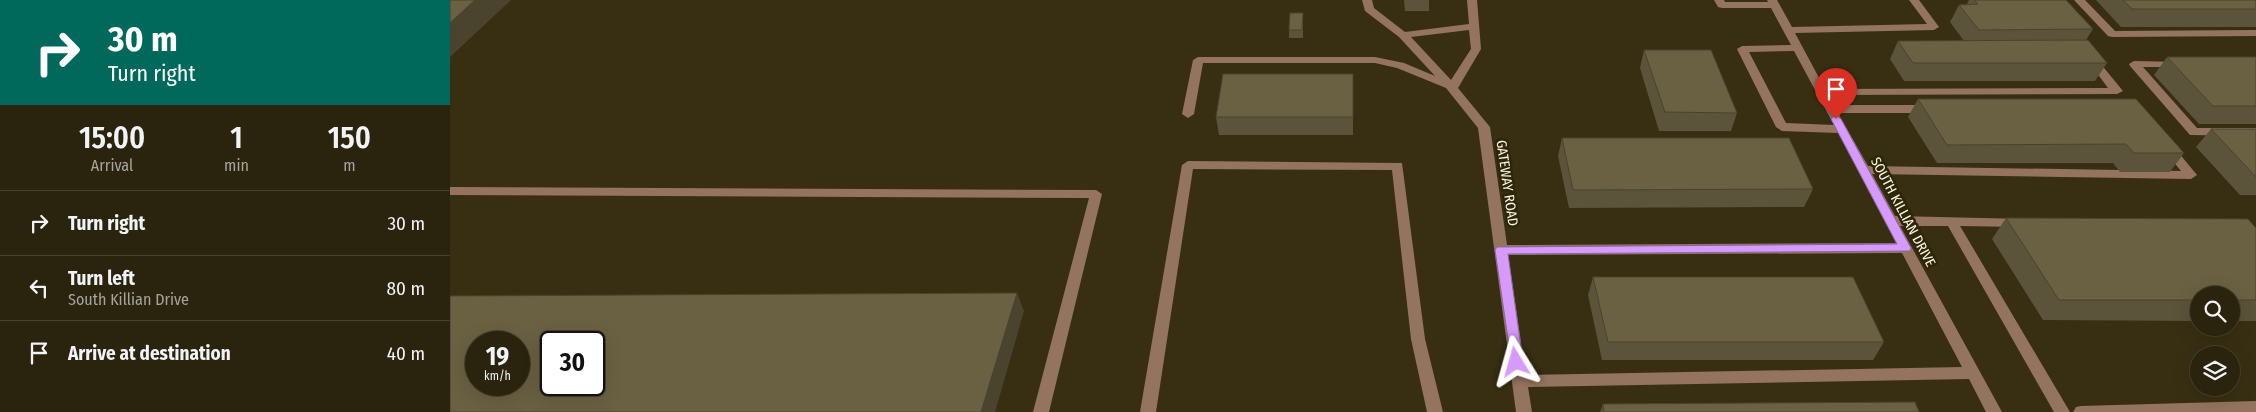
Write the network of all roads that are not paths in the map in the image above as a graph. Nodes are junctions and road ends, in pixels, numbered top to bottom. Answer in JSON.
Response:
{"nodes":[{"id":1,"x":1367,"y":0,"type":"edge"},
{"id":2,"x":1472,"y":0,"type":"edge"},
{"id":3,"x":1719,"y":0,"type":"edge"},
{"id":4,"x":1914,"y":0,"type":"edge"},
{"id":5,"x":2079,"y":0,"type":"edge"},
{"id":6,"x":1773,"y":2,"type":"edge"},
{"id":7,"x":1475,"y":26,"type":"junction"},
{"id":8,"x":1788,"y":30,"type":"junction"},
{"id":9,"x":2256,"y":33,"type":"edge"},
{"id":10,"x":1403,"y":35,"type":"junction"},
{"id":11,"x":1798,"y":48,"type":"junction"},
{"id":12,"x":2190,"y":64,"type":"edge"},
{"id":13,"x":2096,"y":65,"type":"edge"},
{"id":14,"x":1452,"y":88,"type":"junction"},
{"id":15,"x":1822,"y":92,"type":"junction"},
{"id":16,"x":1938,"y":108,"type":"edge"},
{"id":17,"x":1831,"y":109,"type":"junction"},
{"id":18,"x":1188,"y":114,"type":"dead end"},
{"id":19,"x":1841,"y":128,"type":"junction"},
{"id":20,"x":2256,"y":132,"type":"edge"},
{"id":21,"x":2159,"y":138,"type":"edge"},
{"id":22,"x":1864,"y":170,"type":"junction"},
{"id":23,"x":450,"y":191,"type":"edge"},
{"id":24,"x":1891,"y":221,"type":"junction"},
{"id":25,"x":1952,"y":221,"type":"junction"},
{"id":26,"x":2039,"y":222,"type":"edge"},
{"id":27,"x":1905,"y":248,"type":"junction"},
{"id":28,"x":1501,"y":250,"type":"junction"},
{"id":29,"x":1972,"y":373,"type":"junction"},
{"id":30,"x":1519,"y":381,"type":"junction"},
{"id":31,"x":2256,"y":407,"type":"edge"},
{"id":32,"x":1041,"y":412,"type":"edge"},
{"id":33,"x":1148,"y":412,"type":"edge"},
{"id":34,"x":1438,"y":412,"type":"edge"},
{"id":35,"x":1524,"y":412,"type":"edge"},
{"id":36,"x":1994,"y":412,"type":"edge"},
{"id":37,"x":2062,"y":412,"type":"edge"},
{"id":38,"x":2081,"y":412,"type":"edge"}],
"edges":[{"from":1,"to":10,"type":"street","name":"GATEWAY ROAD"},
{"from":2,"to":7,"type":"street"},
{"from":3,"to":6,"type":"street"},
{"from":4,"to":8,"type":"street"},
{"from":5,"to":9,"type":"street"},
{"from":6,"to":8,"type":"street","name":"SOUTH KILLIAN DRIVE"},
{"from":7,"to":10,"type":"street"},
{"from":7,"to":14,"type":"street"},
{"from":8,"to":11,"type":"street","name":"SOUTH KILLIAN DRIVE"},
{"from":10,"to":14,"type":"street","name":"GATEWAY ROAD"},
{"from":11,"to":15,"type":"street","name":"SOUTH KILLIAN DRIVE"},
{"from":11,"to":19,"type":"street"},
{"from":12,"to":20,"type":"street"},
{"from":13,"to":15,"type":"street"},
{"from":14,"to":18,"type":"street"},
{"from":14,"to":28,"type":"street","name":"GATEWAY ROAD"},
{"from":15,"to":17,"type":"street","name":"SOUTH KILLIAN DRIVE"},
{"from":16,"to":17,"type":"street"},
{"from":17,"to":19,"type":"street","name":"SOUTH KILLIAN DRIVE"},
{"from":19,"to":22,"type":"street","name":"SOUTH KILLIAN DRIVE"},
{"from":21,"to":22,"type":"street"},
{"from":22,"to":24,"type":"street","name":"SOUTH KILLIAN DRIVE"},
{"from":23,"to":32,"type":"street"},
{"from":24,"to":25,"type":"street"},
{"from":24,"to":27,"type":"street","name":"SOUTH KILLIAN DRIVE"},
{"from":25,"to":26,"type":"street"},
{"from":25,"to":37,"type":"street"},
{"from":27,"to":28,"type":"street"},
{"from":27,"to":29,"type":"street","name":"SOUTH KILLIAN DRIVE"},
{"from":28,"to":30,"type":"street","name":"GATEWAY ROAD"},
{"from":29,"to":30,"type":"street"},
{"from":29,"to":36,"type":"street","name":"SOUTH KILLIAN DRIVE"},
{"from":30,"to":35,"type":"street","name":"GATEWAY ROAD"},
{"from":31,"to":38,"type":"street"},
{"from":33,"to":34,"type":"street"}]}
